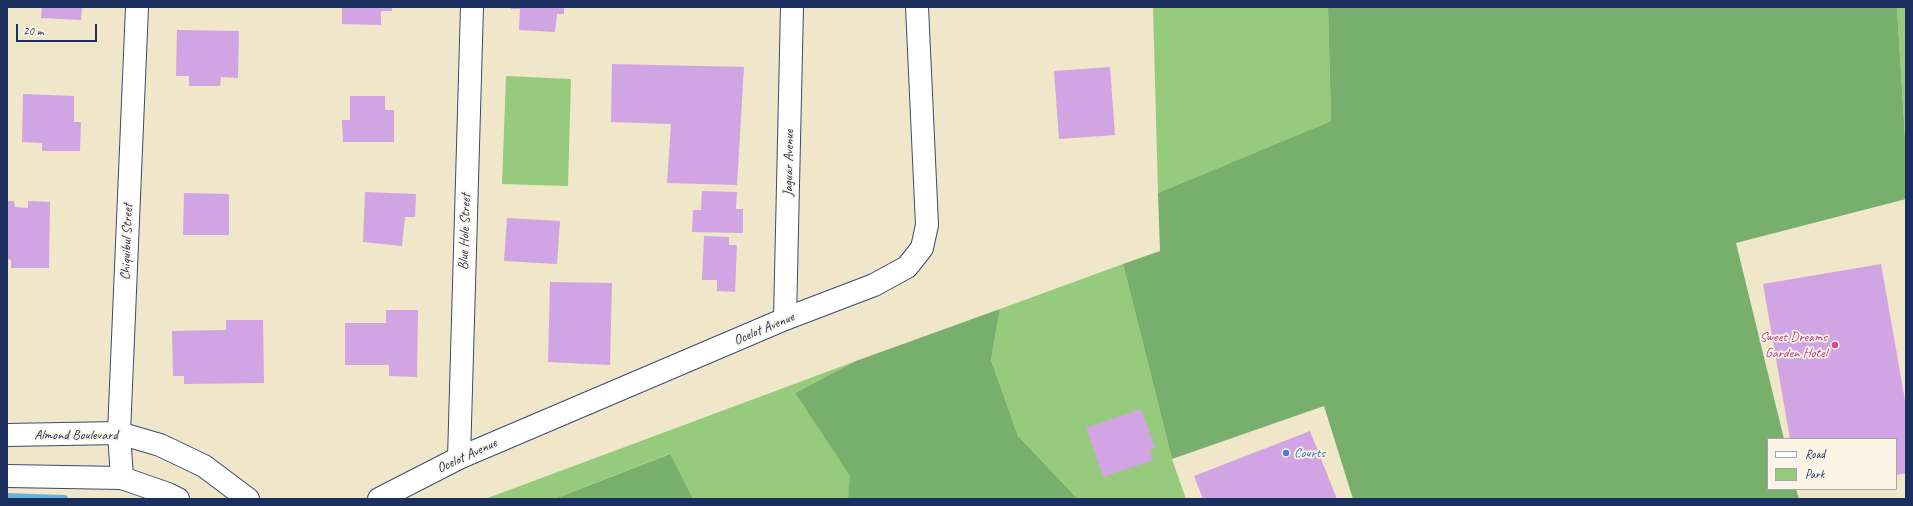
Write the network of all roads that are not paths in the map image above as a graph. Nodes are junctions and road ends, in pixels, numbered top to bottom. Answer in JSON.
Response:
{"nodes":[{"id":1,"x":137,"y":7,"type":"edge"},
{"id":2,"x":472,"y":7,"type":"edge"},
{"id":3,"x":792,"y":7,"type":"edge"},
{"id":4,"x":917,"y":7,"type":"edge"},
{"id":5,"x":785,"y":319,"type":"junction"},
{"id":6,"x":119,"y":433,"type":"junction"},
{"id":7,"x":7,"y":435,"type":"edge"},
{"id":8,"x":459,"y":458,"type":"junction"},
{"id":9,"x":7,"y":476,"type":"edge"},
{"id":10,"x":122,"y":478,"type":"junction"},
{"id":11,"x":178,"y":499,"type":"edge"},
{"id":12,"x":248,"y":499,"type":"edge"},
{"id":13,"x":379,"y":499,"type":"edge"}],
"edges":[{"from":1,"to":6,"type":"street","name":"Chiquibul Street"},
{"from":2,"to":8,"type":"street","name":"Blue Hole Street"},
{"from":3,"to":5,"type":"street","name":"Jaguar Avenue"},
{"from":4,"to":5,"type":"street","name":"Ocelot Avenue"},
{"from":5,"to":8,"type":"street","name":"Ocelot Avenue"},
{"from":6,"to":7,"type":"street","name":"Almond Boulevard"},
{"from":6,"to":10,"type":"street","name":"Chiquibul Street"},
{"from":6,"to":12,"type":"street","name":"Almond Boulevard"},
{"from":8,"to":13,"type":"street","name":"Ocelot Avenue"},
{"from":9,"to":10,"type":"street"},
{"from":10,"to":11,"type":"street"}]}
